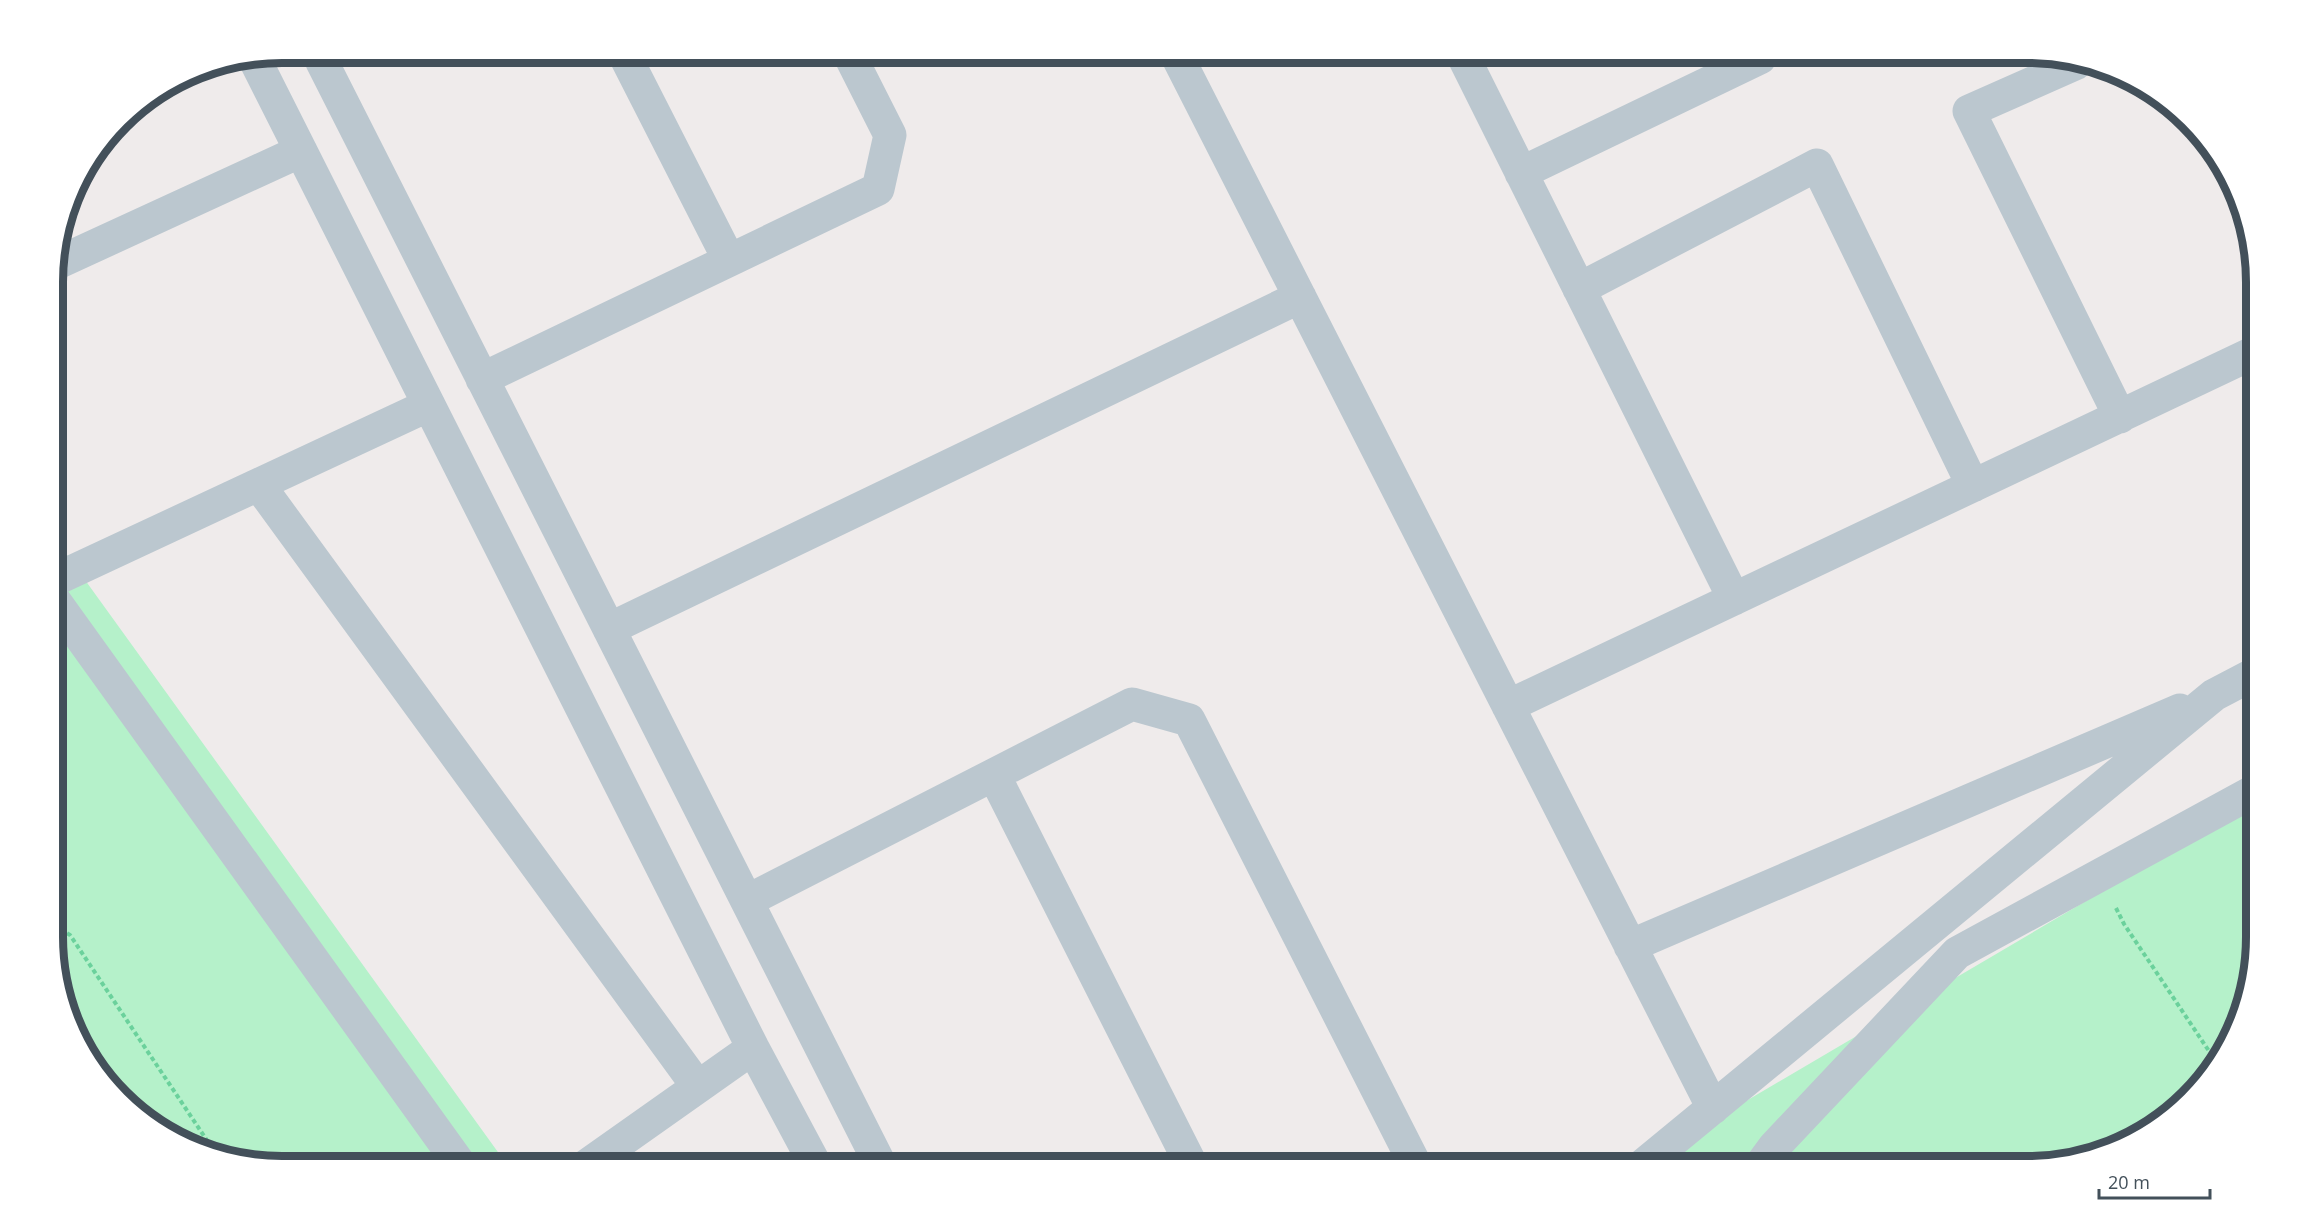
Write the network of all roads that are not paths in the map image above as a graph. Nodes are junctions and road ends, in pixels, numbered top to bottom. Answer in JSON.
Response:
{"nodes":[{"id":1,"x":323,"y":63,"type":"edge"},
{"id":2,"x":629,"y":63,"type":"edge"},
{"id":3,"x":854,"y":63,"type":"edge"},
{"id":4,"x":1181,"y":63,"type":"edge"},
{"id":5,"x":1466,"y":63,"type":"edge"},
{"id":6,"x":1750,"y":63,"type":"edge"},
{"id":7,"x":257,"y":64,"type":"edge"},
{"id":8,"x":2069,"y":67,"type":"edge"},
{"id":9,"x":301,"y":151,"type":"junction"},
{"id":10,"x":1521,"y":172,"type":"junction"},
{"id":11,"x":64,"y":260,"type":"edge"},
{"id":12,"x":729,"y":260,"type":"junction"},
{"id":13,"x":1579,"y":289,"type":"junction"},
{"id":14,"x":1300,"y":297,"type":"junction"},
{"id":15,"x":2246,"y":356,"type":"edge"},
{"id":16,"x":482,"y":379,"type":"junction"},
{"id":17,"x":429,"y":405,"type":"junction"},
{"id":18,"x":2120,"y":417,"type":"junction"},
{"id":19,"x":258,"y":485,"type":"junction"},
{"id":20,"x":1973,"y":486,"type":"junction"},
{"id":21,"x":63,"y":576,"type":"edge"},
{"id":22,"x":1734,"y":599,"type":"junction"},
{"id":23,"x":63,"y":613,"type":"edge"},
{"id":24,"x":609,"y":629,"type":"junction"},
{"id":25,"x":2246,"y":678,"type":"edge"},
{"id":26,"x":2214,"y":695,"type":"junction"},
{"id":27,"x":1508,"y":706,"type":"junction"},
{"id":28,"x":994,"y":775,"type":"junction"},
{"id":29,"x":2246,"y":795,"type":"edge"},
{"id":30,"x":747,"y":901,"type":"junction"},
{"id":31,"x":1630,"y":946,"type":"junction"},
{"id":32,"x":753,"y":1048,"type":"junction"},
{"id":33,"x":698,"y":1087,"type":"junction"},
{"id":34,"x":1713,"y":1108,"type":"junction"},
{"id":35,"x":454,"y":1156,"type":"edge"},
{"id":36,"x":600,"y":1156,"type":"edge"},
{"id":37,"x":811,"y":1156,"type":"edge"},
{"id":38,"x":876,"y":1156,"type":"edge"},
{"id":39,"x":1187,"y":1156,"type":"edge"},
{"id":40,"x":1411,"y":1156,"type":"edge"},
{"id":41,"x":1654,"y":1156,"type":"edge"},
{"id":42,"x":1767,"y":1156,"type":"edge"}],
"edges":[{"from":1,"to":16,"type":"street"},
{"from":2,"to":12,"type":"street"},
{"from":3,"to":12,"type":"street"},
{"from":4,"to":14,"type":"street"},
{"from":5,"to":10,"type":"street"},
{"from":6,"to":10,"type":"street"},
{"from":7,"to":9,"type":"street"},
{"from":8,"to":18,"type":"street"},
{"from":9,"to":11,"type":"street"},
{"from":9,"to":17,"type":"street"},
{"from":10,"to":13,"type":"street"},
{"from":12,"to":16,"type":"street"},
{"from":13,"to":20,"type":"street"},
{"from":13,"to":22,"type":"street"},
{"from":14,"to":24,"type":"street"},
{"from":14,"to":27,"type":"street"},
{"from":15,"to":18,"type":"street"},
{"from":16,"to":24,"type":"street"},
{"from":17,"to":19,"type":"street"},
{"from":17,"to":32,"type":"street"},
{"from":18,"to":20,"type":"street"},
{"from":19,"to":21,"type":"street"},
{"from":19,"to":33,"type":"street"},
{"from":20,"to":22,"type":"street"},
{"from":22,"to":27,"type":"street"},
{"from":23,"to":35,"type":"street"},
{"from":24,"to":30,"type":"street"},
{"from":25,"to":26,"type":"street"},
{"from":26,"to":31,"type":"street"},
{"from":26,"to":34,"type":"street"},
{"from":27,"to":31,"type":"street"},
{"from":28,"to":30,"type":"street"},
{"from":28,"to":39,"type":"street"},
{"from":28,"to":40,"type":"street"},
{"from":29,"to":42,"type":"street"},
{"from":30,"to":38,"type":"street"},
{"from":31,"to":34,"type":"street"},
{"from":32,"to":33,"type":"street"},
{"from":32,"to":37,"type":"street"},
{"from":33,"to":36,"type":"street"},
{"from":34,"to":41,"type":"street"}]}
